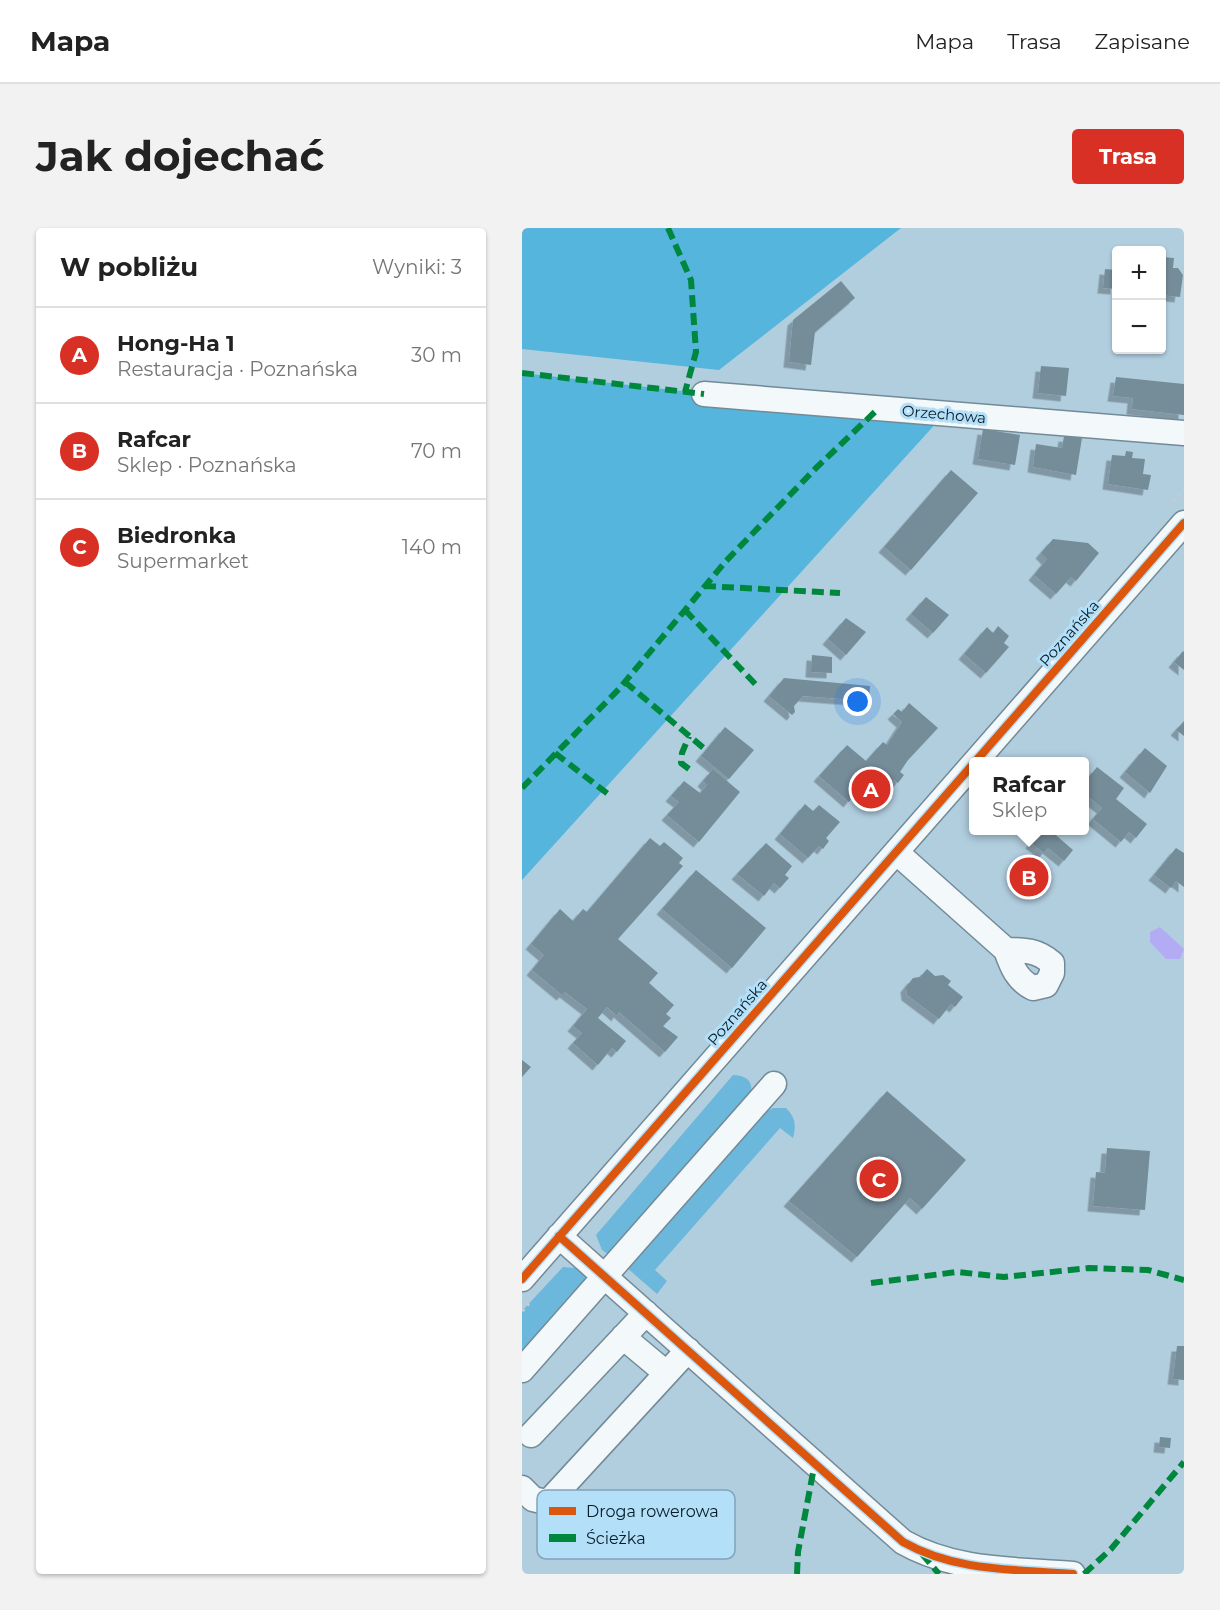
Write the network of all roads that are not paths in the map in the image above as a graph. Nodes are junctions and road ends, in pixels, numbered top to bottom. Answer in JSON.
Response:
{"nodes":[{"id":1,"x":704,"y":394,"type":"dead end"},
{"id":2,"x":1184,"y":433,"type":"edge"},
{"id":3,"x":1184,"y":523,"type":"edge"},
{"id":4,"x":978,"y":757,"type":"edge"},
{"id":5,"x":969,"y":768,"type":"edge"},
{"id":6,"x":896,"y":852,"type":"junction"},
{"id":7,"x":1006,"y":950,"type":"dead end"},
{"id":8,"x":774,"y":1084,"type":"dead end"},
{"id":9,"x":559,"y":1236,"type":"junction"},
{"id":10,"x":604,"y":1276,"type":"junction"},
{"id":11,"x":522,"y":1279,"type":"edge"},
{"id":12,"x":646,"y":1313,"type":"junction"},
{"id":13,"x":623,"y":1337,"type":"junction"},
{"id":14,"x":688,"y":1350,"type":"junction"},
{"id":15,"x":522,"y":1370,"type":"edge"},
{"id":16,"x":666,"y":1373,"type":"junction"},
{"id":17,"x":525,"y":1433,"type":"edge"},
{"id":18,"x":522,"y":1488,"type":"edge"},
{"id":19,"x":559,"y":1490,"type":"edge"},
{"id":20,"x":537,"y":1500,"type":"edge"},
{"id":21,"x":1073,"y":1574,"type":"edge"}],
"edges":[{"from":1,"to":2,"type":"street","name":"Orzechowa"},
{"from":3,"to":4,"type":"street","name":"Poznańska"},
{"from":5,"to":6,"type":"street","name":"Poznańska"},
{"from":6,"to":7,"type":"street"},
{"from":6,"to":9,"type":"street","name":"Poznańska"},
{"from":8,"to":10,"type":"street"},
{"from":9,"to":10,"type":"street"},
{"from":9,"to":11,"type":"street","name":"Poznańska"},
{"from":10,"to":12,"type":"street"},
{"from":10,"to":15,"type":"street"},
{"from":12,"to":13,"type":"street"},
{"from":12,"to":14,"type":"street"},
{"from":13,"to":16,"type":"street"},
{"from":13,"to":17,"type":"street"},
{"from":14,"to":16,"type":"street"},
{"from":14,"to":21,"type":"street"},
{"from":16,"to":19,"type":"street"},
{"from":18,"to":20,"type":"street"}]}
